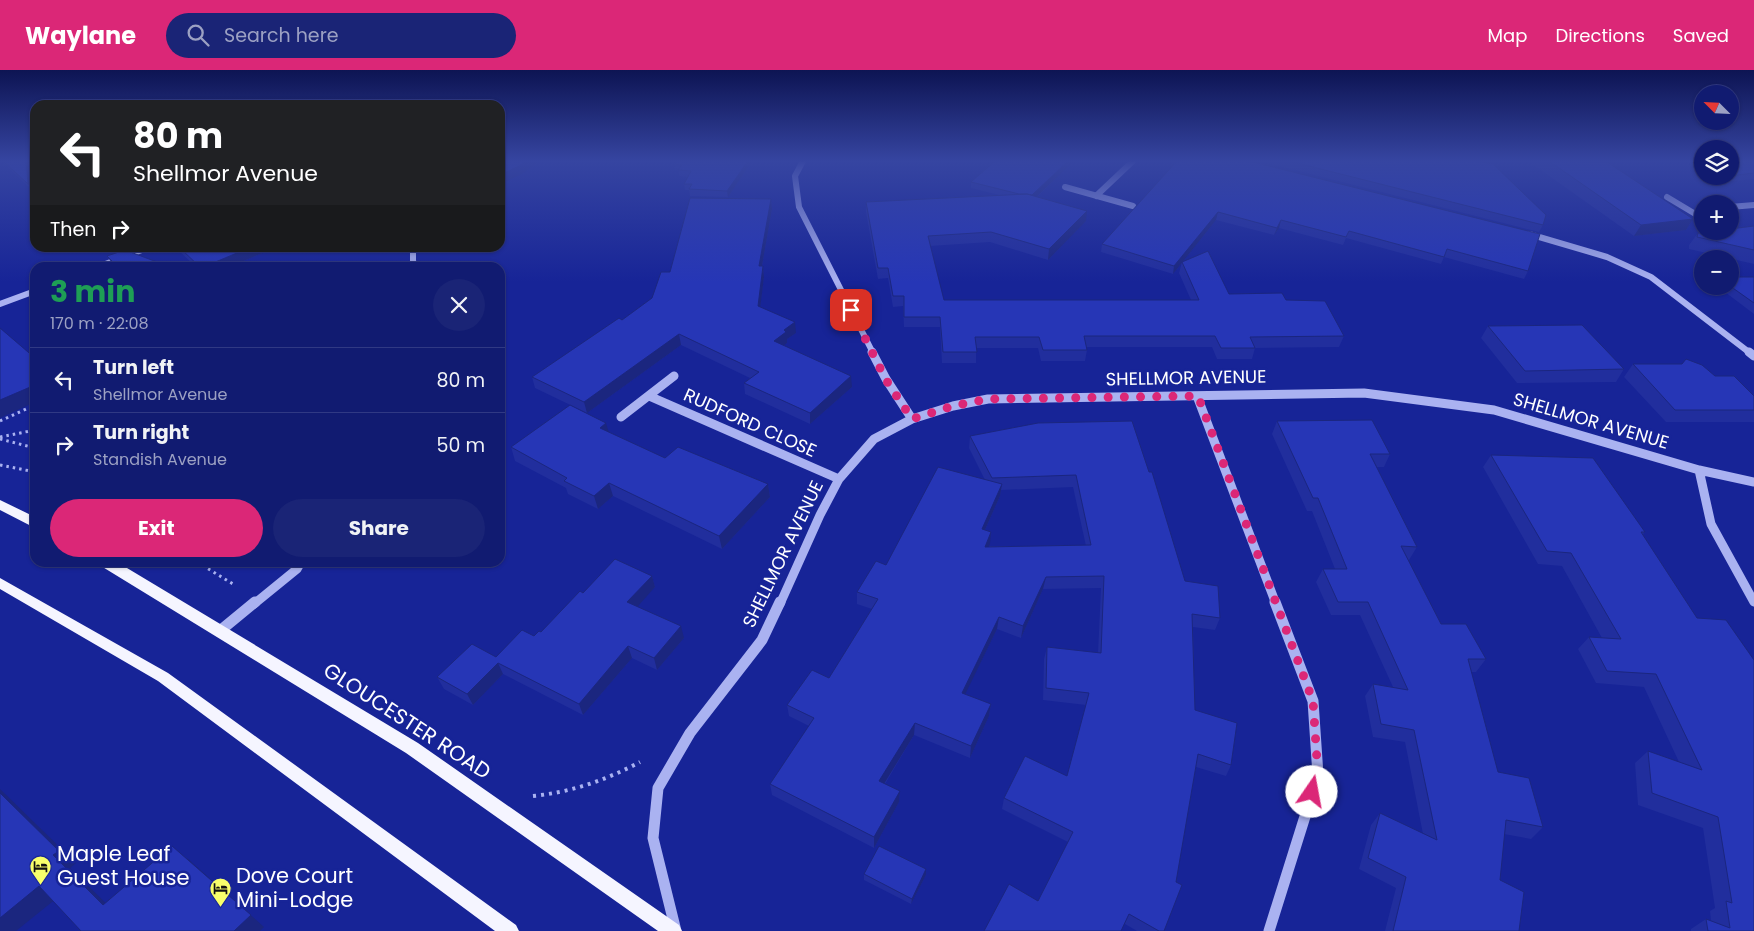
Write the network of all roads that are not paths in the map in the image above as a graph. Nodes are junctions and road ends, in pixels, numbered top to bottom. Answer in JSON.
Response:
{"nodes":[{"id":1,"x":798,"y":201,"type":"edge"},
{"id":2,"x":1115,"y":201,"type":"edge"},
{"id":3,"x":1674,"y":201,"type":"edge"},
{"id":4,"x":1754,"y":205,"type":"edge"},
{"id":5,"x":1133,"y":206,"type":"edge"},
{"id":6,"x":1739,"y":206,"type":"edge"},
{"id":7,"x":1690,"y":211,"type":"junction"},
{"id":8,"x":1694,"y":211,"type":"edge"},
{"id":9,"x":1694,"y":213,"type":"edge"},
{"id":10,"x":1518,"y":232,"type":"edge"},
{"id":11,"x":137,"y":252,"type":"edge"},
{"id":12,"x":111,"y":262,"type":"edge"},
{"id":13,"x":30,"y":293,"type":"edge"},
{"id":14,"x":0,"y":304,"type":"edge"},
{"id":15,"x":1754,"y":356,"type":"edge"},
{"id":16,"x":674,"y":376,"type":"dead end"},
{"id":17,"x":649,"y":396,"type":"junction"},
{"id":18,"x":1198,"y":396,"type":"junction"},
{"id":19,"x":621,"y":417,"type":"dead end"},
{"id":20,"x":912,"y":419,"type":"junction"},
{"id":21,"x":1699,"y":470,"type":"junction"},
{"id":22,"x":838,"y":479,"type":"junction"},
{"id":23,"x":1754,"y":482,"type":"edge"},
{"id":24,"x":0,"y":504,"type":"edge"},
{"id":25,"x":30,"y":520,"type":"edge"},
{"id":26,"x":114,"y":567,"type":"edge"},
{"id":27,"x":298,"y":567,"type":"edge"},
{"id":28,"x":0,"y":582,"type":"edge"},
{"id":29,"x":1754,"y":602,"type":"edge"},
{"id":30,"x":220,"y":630,"type":"junction"},
{"id":31,"x":690,"y":733,"type":"joint"},
{"id":32,"x":510,"y":931,"type":"edge"},
{"id":33,"x":675,"y":931,"type":"edge"},
{"id":34,"x":1269,"y":931,"type":"edge"}],
"edges":[{"from":1,"to":20,"type":"street"},
{"from":2,"to":5,"type":"street"},
{"from":3,"to":7,"type":"street"},
{"from":4,"to":6,"type":"street"},
{"from":7,"to":8,"type":"street"},
{"from":7,"to":9,"type":"street"},
{"from":10,"to":15,"type":"street"},
{"from":11,"to":12,"type":"street"},
{"from":13,"to":14,"type":"street"},
{"from":16,"to":17,"type":"street","name":"RUDFORD CLOSE"},
{"from":17,"to":19,"type":"street","name":"RUDFORD CLOSE"},
{"from":17,"to":22,"type":"street","name":"RUDFORD CLOSE"},
{"from":18,"to":20,"type":"street","name":"SHELLMOR AVENUE"},
{"from":18,"to":21,"type":"street","name":"SHELLMOR AVENUE"},
{"from":18,"to":34,"type":"street"},
{"from":20,"to":22,"type":"street","name":"SHELLMOR AVENUE"},
{"from":21,"to":23,"type":"street","name":"SHELLMOR AVENUE"},
{"from":21,"to":29,"type":"street"},
{"from":22,"to":31,"type":"street","name":"SHELLMOR AVENUE"},
{"from":24,"to":25,"type":"main road"},
{"from":26,"to":30,"type":"main road","name":"GLOUCESTER ROAD"},
{"from":27,"to":30,"type":"street"},
{"from":28,"to":32,"type":"main road"},
{"from":30,"to":33,"type":"main road","name":"GLOUCESTER ROAD"},
{"from":31,"to":33,"type":"street","name":"SHELLMOR AVENUE"}]}
